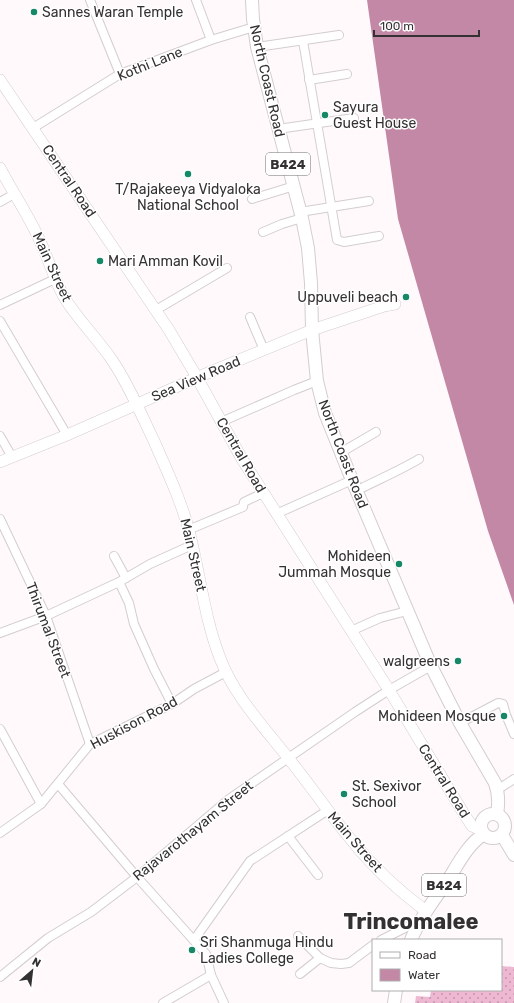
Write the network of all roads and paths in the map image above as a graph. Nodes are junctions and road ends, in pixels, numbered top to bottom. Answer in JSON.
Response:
{"nodes":[{"id":1,"x":90,"y":0,"type":"edge"},
{"id":2,"x":196,"y":0,"type":"edge"},
{"id":3,"x":252,"y":0,"type":"edge"},
{"id":4,"x":254,"y":26,"type":"junction"},
{"id":5,"x":339,"y":35,"type":"dead end"},
{"id":6,"x":211,"y":40,"type":"junction"},
{"id":7,"x":302,"y":40,"type":"junction"},
{"id":8,"x":257,"y":47,"type":"junction"},
{"id":9,"x":120,"y":74,"type":"junction"},
{"id":10,"x":347,"y":74,"type":"dead end"},
{"id":11,"x":0,"y":80,"type":"edge"},
{"id":12,"x":310,"y":80,"type":"junction"},
{"id":13,"x":354,"y":118,"type":"dead end"},
{"id":14,"x":317,"y":123,"type":"junction"},
{"id":15,"x":33,"y":128,"type":"junction"},
{"id":16,"x":278,"y":129,"type":"junction"},
{"id":17,"x":0,"y":168,"type":"edge"},
{"id":18,"x":294,"y":186,"type":"junction"},
{"id":19,"x":14,"y":194,"type":"junction"},
{"id":20,"x":252,"y":199,"type":"dead end"},
{"id":21,"x":369,"y":201,"type":"dead end"},
{"id":22,"x":0,"y":202,"type":"edge"},
{"id":23,"x":331,"y":207,"type":"junction"},
{"id":24,"x":301,"y":215,"type":"junction"},
{"id":25,"x":263,"y":232,"type":"dead end"},
{"id":26,"x":380,"y":236,"type":"dead end"},
{"id":27,"x":227,"y":268,"type":"dead end"},
{"id":28,"x":55,"y":279,"type":"junction"},
{"id":29,"x":1,"y":303,"type":"edge"},
{"id":30,"x":395,"y":304,"type":"dead end"},
{"id":31,"x":156,"y":310,"type":"junction"},
{"id":32,"x":250,"y":317,"type":"dead end"},
{"id":33,"x":0,"y":321,"type":"edge"},
{"id":34,"x":312,"y":330,"type":"junction"},
{"id":35,"x":264,"y":350,"type":"junction"},
{"id":36,"x":197,"y":378,"type":"junction"},
{"id":37,"x":318,"y":381,"type":"junction"},
{"id":38,"x":136,"y":404,"type":"junction"},
{"id":39,"x":221,"y":422,"type":"junction"},
{"id":40,"x":376,"y":432,"type":"dead end"},
{"id":41,"x":67,"y":435,"type":"junction"},
{"id":42,"x":0,"y":436,"type":"edge"},
{"id":43,"x":340,"y":453,"type":"junction"},
{"id":44,"x":12,"y":457,"type":"junction"},
{"id":45,"x":419,"y":459,"type":"dead end"},
{"id":46,"x":0,"y":462,"type":"edge"},
{"id":47,"x":354,"y":485,"type":"junction"},
{"id":48,"x":263,"y":494,"type":"junction"},
{"id":49,"x":276,"y":514,"type":"junction"},
{"id":50,"x":0,"y":519,"type":"edge"},
{"id":51,"x":188,"y":530,"type":"junction"},
{"id":52,"x":192,"y":545,"type":"junction"},
{"id":53,"x":114,"y":556,"type":"dead end"},
{"id":54,"x":122,"y":580,"type":"junction"},
{"id":55,"x":407,"y":611,"type":"junction"},
{"id":56,"x":46,"y":616,"type":"junction"},
{"id":57,"x":351,"y":631,"type":"junction"},
{"id":58,"x":0,"y":633,"type":"edge"},
{"id":59,"x":431,"y":666,"type":"junction"},
{"id":60,"x":226,"y":672,"type":"junction"},
{"id":61,"x":389,"y":690,"type":"junction"},
{"id":62,"x":172,"y":704,"type":"junction"},
{"id":63,"x":460,"y":722,"type":"junction"},
{"id":64,"x":0,"y":729,"type":"edge"},
{"id":65,"x":514,"y":734,"type":"edge"},
{"id":66,"x":90,"y":744,"type":"junction"},
{"id":67,"x":289,"y":758,"type":"junction"},
{"id":68,"x":514,"y":779,"type":"edge"},
{"id":69,"x":58,"y":784,"type":"junction"},
{"id":70,"x":497,"y":790,"type":"junction"},
{"id":71,"x":41,"y":804,"type":"junction"},
{"id":72,"x":328,"y":810,"type":"junction"},
{"id":73,"x":497,"y":814,"type":"junction"},
{"id":74,"x":482,"y":832,"type":"junction"},
{"id":75,"x":0,"y":833,"type":"edge"},
{"id":76,"x":502,"y":835,"type":"junction"},
{"id":77,"x":288,"y":836,"type":"junction"},
{"id":78,"x":514,"y":855,"type":"edge"},
{"id":79,"x":318,"y":875,"type":"dead end"},
{"id":80,"x":137,"y":877,"type":"junction"},
{"id":81,"x":422,"y":916,"type":"junction"},
{"id":82,"x":298,"y":936,"type":"dead end"},
{"id":83,"x":383,"y":939,"type":"edge"},
{"id":84,"x":411,"y":939,"type":"edge"},
{"id":85,"x":194,"y":940,"type":"junction"},
{"id":86,"x":372,"y":946,"type":"edge"},
{"id":87,"x":320,"y":958,"type":"junction"},
{"id":88,"x":300,"y":974,"type":"dead end"},
{"id":89,"x":211,"y":975,"type":"junction"},
{"id":90,"x":0,"y":976,"type":"edge"},
{"id":91,"x":396,"y":991,"type":"edge"},
{"id":92,"x":162,"y":1003,"type":"edge"},
{"id":93,"x":224,"y":1003,"type":"edge"},
{"id":94,"x":394,"y":1003,"type":"edge"}],
"edges":[{"from":1,"to":9,"type":"street"},
{"from":2,"to":6,"type":"street"},
{"from":3,"to":4,"type":"main road","name":"North Coast Road","number":"B424"},
{"from":4,"to":6,"type":"street","name":"Kothi Lane"},
{"from":4,"to":8,"type":"main road","name":"North Coast Road","number":"B424"},
{"from":5,"to":7,"type":"street"},
{"from":6,"to":9,"type":"street","name":"Kothi Lane"},
{"from":7,"to":8,"type":"street"},
{"from":7,"to":12,"type":"street"},
{"from":8,"to":16,"type":"main road","name":"North Coast Road","number":"B424"},
{"from":9,"to":15,"type":"street","name":"Kothi Lane"},
{"from":10,"to":12,"type":"street"},
{"from":11,"to":15,"type":"main road","name":"Central Road"},
{"from":12,"to":14,"type":"street"},
{"from":13,"to":14,"type":"street"},
{"from":14,"to":16,"type":"street"},
{"from":14,"to":23,"type":"street"},
{"from":15,"to":31,"type":"main road","name":"Central Road"},
{"from":16,"to":18,"type":"main road","name":"North Coast Road","number":"B424"},
{"from":17,"to":19,"type":"main road","name":"Main Street"},
{"from":18,"to":20,"type":"street"},
{"from":18,"to":24,"type":"main road","name":"North Coast Road","number":"B424"},
{"from":19,"to":22,"type":"street"},
{"from":19,"to":28,"type":"main road","name":"Main Street"},
{"from":21,"to":23,"type":"street"},
{"from":23,"to":24,"type":"street"},
{"from":23,"to":26,"type":"street"},
{"from":24,"to":25,"type":"street"},
{"from":24,"to":34,"type":"main road","name":"North Coast Road","number":"B424"},
{"from":27,"to":31,"type":"street"},
{"from":28,"to":29,"type":"street"},
{"from":28,"to":38,"type":"main road","name":"Main Street"},
{"from":30,"to":34,"type":"main road","name":"Sea View Road"},
{"from":31,"to":36,"type":"main road","name":"Central Road"},
{"from":32,"to":35,"type":"street"},
{"from":33,"to":41,"type":"street"},
{"from":34,"to":35,"type":"main road","name":"Sea View Road"},
{"from":34,"to":37,"type":"main road","name":"North Coast Road","number":"B424"},
{"from":35,"to":36,"type":"main road","name":"Sea View Road"},
{"from":36,"to":38,"type":"main road","name":"Sea View Road"},
{"from":36,"to":39,"type":"main road","name":"Central Road"},
{"from":37,"to":39,"type":"street"},
{"from":37,"to":43,"type":"main road","name":"North Coast Road","number":"B424"},
{"from":38,"to":41,"type":"main road","name":"Sea View Road"},
{"from":38,"to":51,"type":"main road","name":"Main Street"},
{"from":39,"to":48,"type":"main road","name":"Central Road"},
{"from":40,"to":43,"type":"street"},
{"from":41,"to":44,"type":"main road","name":"Sea View Road"},
{"from":42,"to":44,"type":"street"},
{"from":43,"to":47,"type":"main road","name":"North Coast Road","number":"B424"},
{"from":44,"to":46,"type":"main road","name":"Sea View Road"},
{"from":45,"to":47,"type":"street"},
{"from":47,"to":49,"type":"street"},
{"from":47,"to":55,"type":"main road","name":"North Coast Road","number":"B424"},
{"from":48,"to":49,"type":"main road","name":"Central Road"},
{"from":48,"to":51,"type":"street"},
{"from":49,"to":57,"type":"main road","name":"Central Road"},
{"from":50,"to":56,"type":"street","name":"Thirumal Street"},
{"from":51,"to":52,"type":"main road","name":"Main Street"},
{"from":52,"to":54,"type":"street"},
{"from":52,"to":60,"type":"main road","name":"Main Street"},
{"from":53,"to":54,"type":"street"},
{"from":54,"to":56,"type":"street"},
{"from":54,"to":62,"type":"street"},
{"from":55,"to":57,"type":"street"},
{"from":55,"to":59,"type":"main road","name":"North Coast Road","number":"B424"},
{"from":56,"to":58,"type":"street"},
{"from":56,"to":66,"type":"street","name":"Thirumal Street"},
{"from":57,"to":61,"type":"main road","name":"Central Road"},
{"from":59,"to":61,"type":"street","name":"Rajavarothayam Street"},
{"from":59,"to":63,"type":"main road","name":"North Coast Road","number":"B424"},
{"from":60,"to":62,"type":"street","name":"Huskison Road"},
{"from":60,"to":67,"type":"main road","name":"Main Street"},
{"from":61,"to":67,"type":"street","name":"Rajavarothayam Street"},
{"from":61,"to":74,"type":"main road","name":"Central Road"},
{"from":62,"to":66,"type":"street","name":"Huskison Road"},
{"from":63,"to":65,"type":"street"},
{"from":63,"to":70,"type":"main road","name":"North Coast Road","number":"B424"},
{"from":64,"to":71,"type":"street"},
{"from":66,"to":69,"type":"street","name":"Huskison Road"},
{"from":67,"to":72,"type":"main road","name":"Main Street"},
{"from":67,"to":80,"type":"street","name":"Rajavarothayam Street"},
{"from":68,"to":70,"type":"street"},
{"from":69,"to":71,"type":"street","name":"Huskison Road"},
{"from":69,"to":80,"type":"street"},
{"from":70,"to":73,"type":"main road","name":"North Coast Road","number":"B424"},
{"from":71,"to":75,"type":"street","name":"Huskison Road"},
{"from":72,"to":77,"type":"street"},
{"from":72,"to":81,"type":"main road","name":"Main Street"},
{"from":73,"to":74,"type":"main road"},
{"from":73,"to":76,"type":"main road"},
{"from":74,"to":76,"type":"main road"},
{"from":74,"to":81,"type":"main road","number":"B424"},
{"from":76,"to":78,"type":"main road"},
{"from":77,"to":79,"type":"street"},
{"from":77,"to":85,"type":"street"},
{"from":80,"to":85,"type":"street"},
{"from":80,"to":90,"type":"street","name":"Rajavarothayam Street"},
{"from":81,"to":83,"type":"street"},
{"from":81,"to":84,"type":"main road","number":"B424"},
{"from":82,"to":87,"type":"street"},
{"from":85,"to":89,"type":"street"},
{"from":86,"to":87,"type":"street"},
{"from":87,"to":88,"type":"street"},
{"from":89,"to":92,"type":"street"},
{"from":89,"to":93,"type":"street"},
{"from":91,"to":94,"type":"main road"}]}
